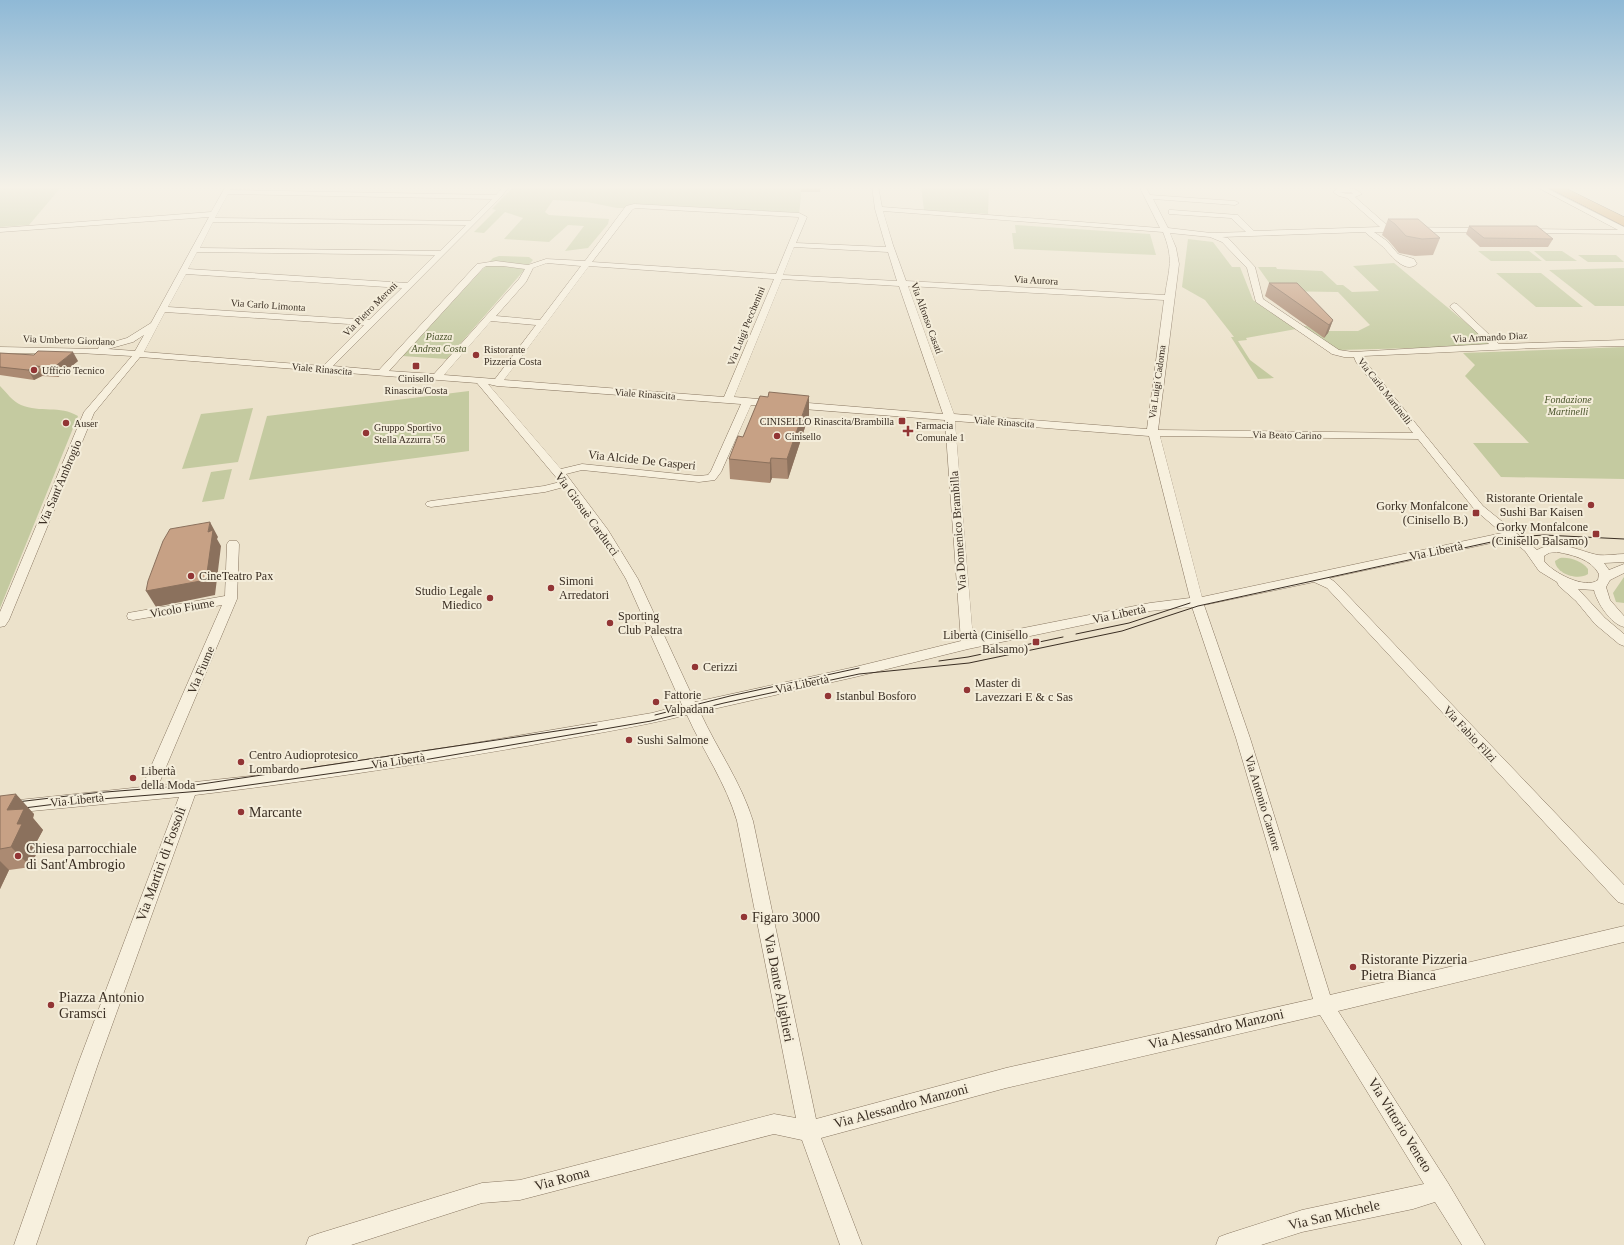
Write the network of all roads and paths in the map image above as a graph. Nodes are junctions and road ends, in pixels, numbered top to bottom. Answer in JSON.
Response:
{"nodes":[{"id":1,"x":197,"y":244,"type":"edge"},
{"id":2,"x":451,"y":244,"type":"edge"},
{"id":3,"x":601,"y":244,"type":"edge"},
{"id":4,"x":889,"y":244,"type":"edge"},
{"id":5,"x":1170,"y":244,"type":"edge"},
{"id":6,"x":1179,"y":244,"type":"edge"},
{"id":7,"x":1231,"y":244,"type":"edge"},
{"id":8,"x":1383,"y":244,"type":"edge"},
{"id":9,"x":792,"y":245,"type":"joint"},
{"id":10,"x":194,"y":250,"type":"junction"},
{"id":11,"x":891,"y":250,"type":"junction"},
{"id":12,"x":441,"y":253,"type":"junction"},
{"id":13,"x":1174,"y":255,"type":"junction"},
{"id":14,"x":1396,"y":256,"type":"dead end"},
{"id":15,"x":586,"y":264,"type":"junction"},
{"id":16,"x":528,"y":266,"type":"junction"},
{"id":17,"x":183,"y":271,"type":"junction"},
{"id":18,"x":778,"y":277,"type":"junction"},
{"id":19,"x":902,"y":284,"type":"junction"},
{"id":20,"x":408,"y":286,"type":"junction"},
{"id":21,"x":1169,"y":298,"type":"junction"},
{"id":22,"x":1454,"y":306,"type":"dead end"},
{"id":23,"x":163,"y":309,"type":"junction"},
{"id":24,"x":488,"y":318,"type":"junction"},
{"id":25,"x":155,"y":323,"type":"junction"},
{"id":26,"x":371,"y":323,"type":"junction"},
{"id":27,"x":542,"y":323,"type":"junction"},
{"id":28,"x":1624,"y":343,"type":"edge"},
{"id":29,"x":1498,"y":348,"type":"junction"},
{"id":30,"x":0,"y":350,"type":"edge"},
{"id":31,"x":92,"y":351,"type":"junction"},
{"id":32,"x":138,"y":354,"type":"junction"},
{"id":33,"x":1358,"y":356,"type":"junction"},
{"id":34,"x":325,"y":369,"type":"junction"},
{"id":35,"x":381,"y":374,"type":"junction"},
{"id":36,"x":436,"y":378,"type":"junction"},
{"id":37,"x":480,"y":381,"type":"junction"},
{"id":38,"x":497,"y":382,"type":"junction"},
{"id":39,"x":728,"y":400,"type":"junction"},
{"id":40,"x":747,"y":402,"type":"junction"},
{"id":41,"x":950,"y":418,"type":"junction"},
{"id":42,"x":1153,"y":433,"type":"junction"},
{"id":43,"x":1421,"y":436,"type":"junction"},
{"id":44,"x":558,"y":473,"type":"junction"},
{"id":45,"x":566,"y":483,"type":"junction"},
{"id":46,"x":431,"y":504,"type":"dead end"},
{"id":47,"x":1511,"y":535,"type":"junction"},
{"id":48,"x":233,"y":544,"type":"dead end"},
{"id":49,"x":1584,"y":555,"type":"junction"},
{"id":50,"x":1624,"y":558,"type":"edge"},
{"id":51,"x":1538,"y":560,"type":"junction"},
{"id":52,"x":1624,"y":568,"type":"edge"},
{"id":53,"x":1550,"y":574,"type":"junction"},
{"id":54,"x":1313,"y":578,"type":"junction"},
{"id":55,"x":1604,"y":580,"type":"junction"},
{"id":56,"x":231,"y":599,"type":"junction"},
{"id":57,"x":1198,"y":603,"type":"junction"},
{"id":58,"x":133,"y":616,"type":"dead end"},
{"id":59,"x":0,"y":622,"type":"edge"},
{"id":60,"x":1624,"y":623,"type":"edge"},
{"id":61,"x":1624,"y":641,"type":"edge"},
{"id":62,"x":968,"y":644,"type":"junction"},
{"id":63,"x":692,"y":709,"type":"junction"},
{"id":64,"x":189,"y":790,"type":"junction"},
{"id":65,"x":148,"y":792,"type":"junction"},
{"id":66,"x":0,"y":808,"type":"edge"},
{"id":67,"x":1624,"y":897,"type":"edge"},
{"id":68,"x":1624,"y":934,"type":"edge"},
{"id":69,"x":1324,"y":1005,"type":"junction"},
{"id":70,"x":809,"y":1131,"type":"junction"},
{"id":71,"x":1441,"y":1190,"type":"junction"},
{"id":72,"x":25,"y":1245,"type":"edge"},
{"id":73,"x":317,"y":1245,"type":"edge"},
{"id":74,"x":851,"y":1245,"type":"edge"},
{"id":75,"x":1227,"y":1245,"type":"edge"},
{"id":76,"x":1474,"y":1245,"type":"edge"}],
"edges":[{"from":1,"to":10,"type":"street","name":"Via Sant'Ambrogio"},
{"from":2,"to":12,"type":"street","name":"Via Pietro Meroni"},
{"from":3,"to":15,"type":"street","name":"Via Luigi Pecchenini"},
{"from":4,"to":11,"type":"street","name":"Via Alfonso Casati"},
{"from":5,"to":13,"type":"street","name":"Via Luigi Cadorna"},
{"from":6,"to":13,"type":"street"},
{"from":7,"to":33,"type":"street","name":"Via Carlo Martinelli"},
{"from":8,"to":14,"type":"street"},
{"from":9,"to":11,"type":"street"},
{"from":9,"to":18,"type":"street","name":"Via Luigi Pecchenini"},
{"from":10,"to":12,"type":"street"},
{"from":10,"to":17,"type":"street","name":"Via Sant'Ambrogio"},
{"from":11,"to":19,"type":"street","name":"Via Alfonso Casati"},
{"from":12,"to":20,"type":"street","name":"Via Pietro Meroni"},
{"from":13,"to":21,"type":"street","name":"Via Luigi Cadorna"},
{"from":15,"to":16,"type":"street"},
{"from":15,"to":18,"type":"street","name":"Via Aurora"},
{"from":15,"to":27,"type":"street"},
{"from":16,"to":24,"type":"street"},
{"from":16,"to":35,"type":"street"},
{"from":17,"to":20,"type":"street"},
{"from":17,"to":23,"type":"street","name":"Via Sant'Ambrogio"},
{"from":18,"to":19,"type":"street","name":"Via Aurora"},
{"from":18,"to":39,"type":"street","name":"Via Luigi Pecchenini"},
{"from":19,"to":21,"type":"street","name":"Via Aurora"},
{"from":19,"to":41,"type":"street","name":"Via Alfonso Casati"},
{"from":20,"to":26,"type":"street","name":"Via Pietro Meroni"},
{"from":21,"to":42,"type":"street","name":"Via Luigi Cadorna"},
{"from":22,"to":29,"type":"street"},
{"from":23,"to":25,"type":"street","name":"Via Sant'Ambrogio"},
{"from":23,"to":26,"type":"street","name":"Via Carlo Limonta"},
{"from":24,"to":27,"type":"street"},
{"from":24,"to":36,"type":"street"},
{"from":25,"to":31,"type":"street"},
{"from":25,"to":32,"type":"street","name":"Via Sant'Ambrogio"},
{"from":26,"to":34,"type":"street","name":"Via Pietro Meroni"},
{"from":27,"to":38,"type":"street"},
{"from":28,"to":29,"type":"street","name":"Via Armando Diaz"},
{"from":29,"to":33,"type":"street","name":"Via Armando Diaz"},
{"from":30,"to":31,"type":"street","name":"Via Umberto Giordano"},
{"from":31,"to":32,"type":"street","name":"Via Umberto Giordano"},
{"from":32,"to":34,"type":"street","name":"Viale Rinascita"},
{"from":32,"to":59,"type":"street","name":"Via Sant'Ambrogio"},
{"from":33,"to":43,"type":"street","name":"Via Carlo Martinelli"},
{"from":34,"to":35,"type":"street","name":"Viale Rinascita"},
{"from":35,"to":36,"type":"street","name":"Viale Rinascita"},
{"from":36,"to":37,"type":"street","name":"Viale Rinascita"},
{"from":37,"to":38,"type":"street","name":"Viale Rinascita"},
{"from":37,"to":44,"type":"street","name":"Via Giosuè Carducci"},
{"from":38,"to":39,"type":"street","name":"Viale Rinascita"},
{"from":39,"to":40,"type":"street","name":"Viale Rinascita"},
{"from":40,"to":41,"type":"street","name":"Viale Rinascita"},
{"from":40,"to":44,"type":"street","name":"Via Alcide De Gasperi"},
{"from":41,"to":42,"type":"street","name":"Viale Rinascita"},
{"from":41,"to":62,"type":"street","name":"Via Domenico Brambilla"},
{"from":42,"to":43,"type":"street","name":"Via Beato Carino"},
{"from":42,"to":57,"type":"street","name":"Via Luigi Cadorna"},
{"from":43,"to":47,"type":"street","name":"Via Carlo Martinelli"},
{"from":44,"to":45,"type":"street","name":"Via Giosuè Carducci"},
{"from":45,"to":46,"type":"street"},
{"from":45,"to":63,"type":"street","name":"Via Giosuè Carducci"},
{"from":47,"to":51,"type":"street","name":"Via Carlo Martinelli"},
{"from":47,"to":54,"type":"street","name":"Via Libertà"},
{"from":48,"to":56,"type":"street","name":"Via Fiume"},
{"from":49,"to":50,"type":"street"},
{"from":49,"to":51,"type":"street"},
{"from":49,"to":55,"type":"street"},
{"from":51,"to":53,"type":"street","name":"Via Carlo Martinelli"},
{"from":52,"to":55,"type":"street"},
{"from":53,"to":55,"type":"street"},
{"from":53,"to":61,"type":"street"},
{"from":54,"to":57,"type":"street","name":"Via Libertà"},
{"from":54,"to":67,"type":"street","name":"Via Fabio Filzi"},
{"from":55,"to":60,"type":"street"},
{"from":56,"to":58,"type":"street","name":"Vicolo Fiume"},
{"from":56,"to":65,"type":"street","name":"Via Fiume"},
{"from":57,"to":62,"type":"street","name":"Via Libertà"},
{"from":57,"to":69,"type":"street","name":"Via Antonio Cantore"},
{"from":62,"to":63,"type":"street","name":"Via Libertà"},
{"from":63,"to":64,"type":"street","name":"Via Libertà"},
{"from":63,"to":70,"type":"street","name":"Via Dante Alighieri"},
{"from":64,"to":65,"type":"street","name":"Via Libertà"},
{"from":64,"to":72,"type":"street","name":"Via Martiri di Fossoli"},
{"from":65,"to":66,"type":"street","name":"Via Libertà"},
{"from":68,"to":69,"type":"street","name":"Via Alessandro Manzoni"},
{"from":69,"to":70,"type":"street","name":"Via Alessandro Manzoni"},
{"from":69,"to":71,"type":"street","name":"Via Vittorio Veneto"},
{"from":70,"to":73,"type":"street","name":"Via Roma"},
{"from":70,"to":74,"type":"street","name":"Via Dante Alighieri"},
{"from":71,"to":75,"type":"street","name":"Via San Michele"},
{"from":71,"to":76,"type":"street","name":"Via Vittorio Veneto"}]}
